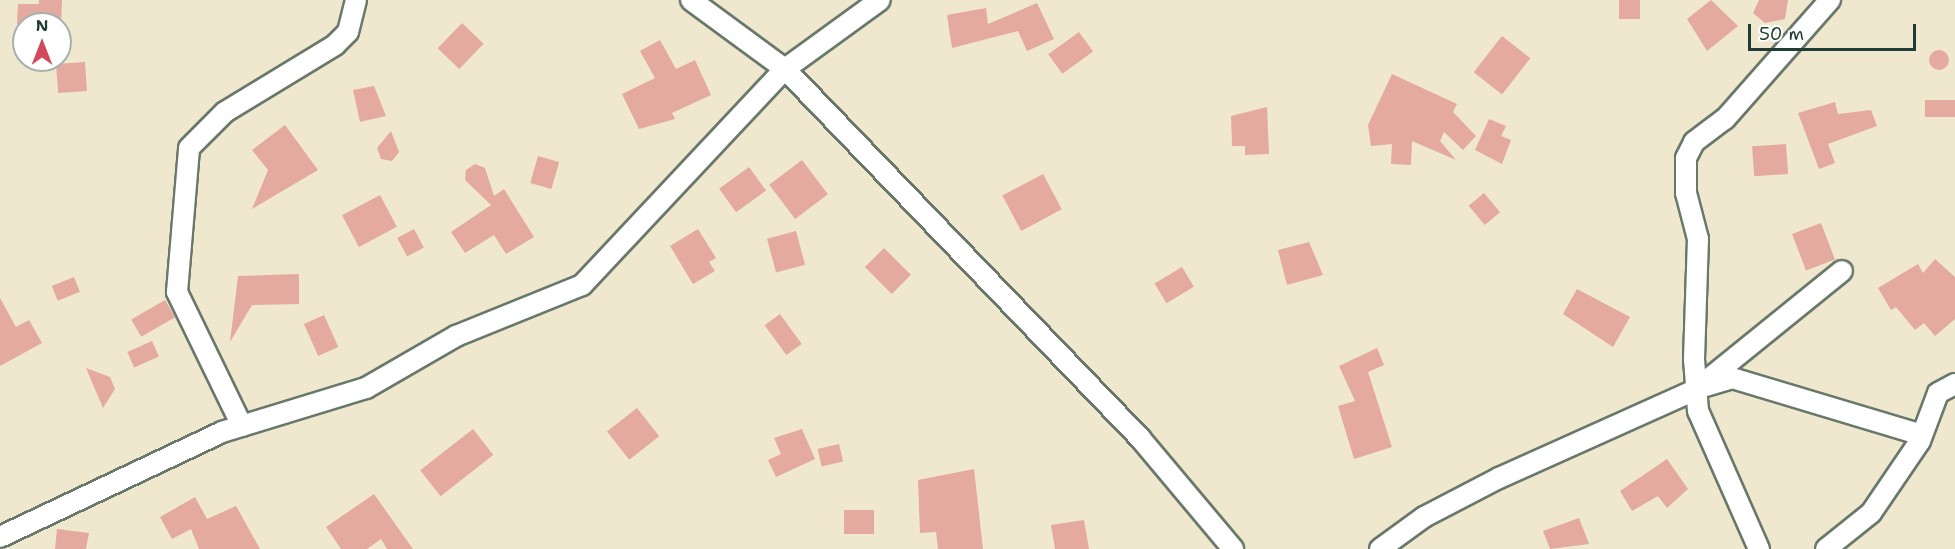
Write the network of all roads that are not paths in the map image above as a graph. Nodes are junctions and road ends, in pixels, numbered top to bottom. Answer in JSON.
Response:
{"nodes":[{"id":1,"x":356,"y":0,"type":"edge"},
{"id":2,"x":691,"y":0,"type":"edge"},
{"id":3,"x":880,"y":0,"type":"edge"},
{"id":4,"x":1830,"y":0,"type":"edge"},
{"id":5,"x":785,"y":69,"type":"junction"},
{"id":6,"x":1842,"y":271,"type":"dead end"},
{"id":7,"x":1955,"y":384,"type":"edge"},
{"id":8,"x":1695,"y":390,"type":"junction"},
{"id":9,"x":242,"y":426,"type":"junction"},
{"id":10,"x":1922,"y":435,"type":"junction"},
{"id":11,"x":0,"y":537,"type":"edge"},
{"id":12,"x":1233,"y":549,"type":"edge"},
{"id":13,"x":1380,"y":549,"type":"edge"},
{"id":14,"x":1759,"y":549,"type":"edge"},
{"id":15,"x":1826,"y":549,"type":"edge"}],
"edges":[{"from":1,"to":9,"type":"street"},
{"from":2,"to":5,"type":"street"},
{"from":3,"to":5,"type":"street"},
{"from":4,"to":8,"type":"street"},
{"from":5,"to":9,"type":"street"},
{"from":5,"to":12,"type":"street"},
{"from":6,"to":8,"type":"street"},
{"from":7,"to":10,"type":"street"},
{"from":8,"to":10,"type":"street"},
{"from":8,"to":13,"type":"street"},
{"from":8,"to":14,"type":"street"},
{"from":9,"to":11,"type":"street"},
{"from":10,"to":15,"type":"street"}]}
